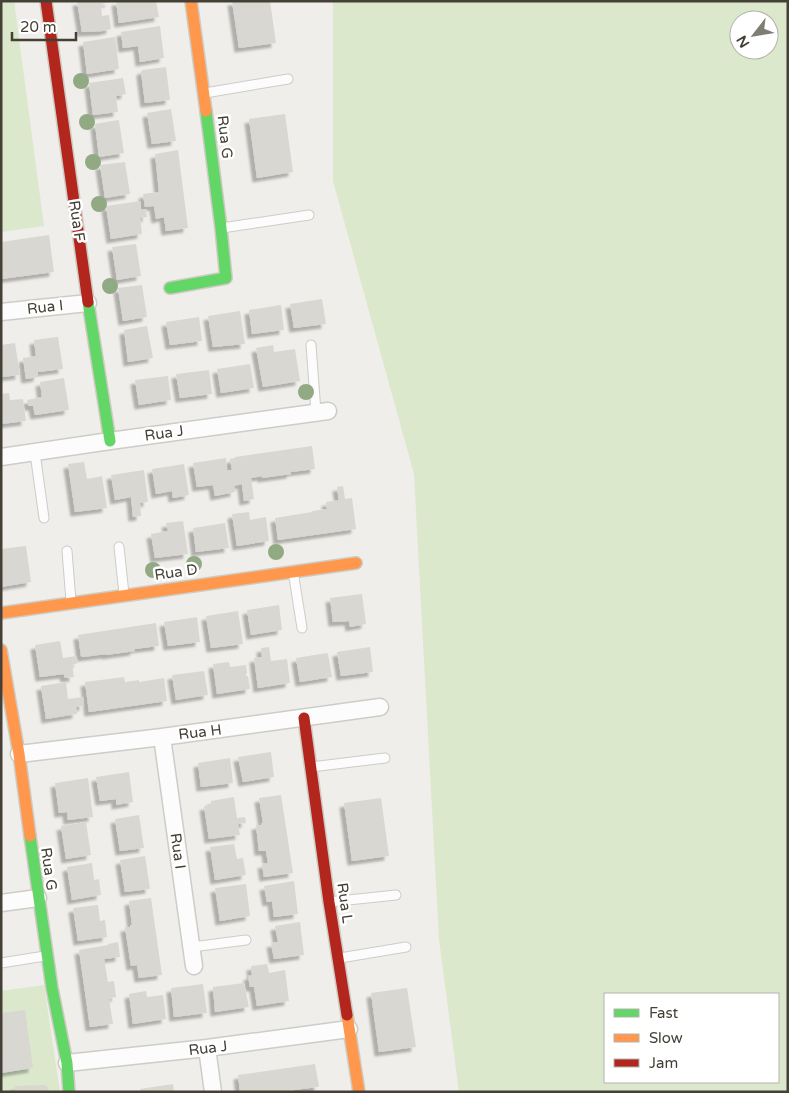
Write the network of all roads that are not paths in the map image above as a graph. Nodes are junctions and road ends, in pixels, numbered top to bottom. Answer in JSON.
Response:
{"nodes":[{"id":1,"x":46,"y":1,"type":"edge"},
{"id":2,"x":191,"y":1,"type":"edge"},
{"id":3,"x":288,"y":79,"type":"dead end"},
{"id":4,"x":204,"y":93,"type":"junction"},
{"id":5,"x":309,"y":214,"type":"dead end"},
{"id":6,"x":221,"y":228,"type":"junction"},
{"id":7,"x":170,"y":288,"type":"dead end"},
{"id":8,"x":88,"y":303,"type":"junction"},
{"id":9,"x":1,"y":312,"type":"edge"},
{"id":10,"x":311,"y":345,"type":"dead end"},
{"id":11,"x":322,"y":411,"type":"joint"},
{"id":12,"x":110,"y":440,"type":"junction"},
{"id":13,"x":35,"y":453,"type":"junction"},
{"id":14,"x":1,"y":458,"type":"edge"},
{"id":15,"x":44,"y":518,"type":"dead end"},
{"id":16,"x":119,"y":547,"type":"dead end"},
{"id":17,"x":67,"y":551,"type":"dead end"},
{"id":18,"x":356,"y":563,"type":"dead end"},
{"id":19,"x":293,"y":571,"type":"junction"},
{"id":20,"x":124,"y":595,"type":"junction"},
{"id":21,"x":71,"y":603,"type":"junction"},
{"id":22,"x":1,"y":613,"type":"edge"},
{"id":23,"x":302,"y":628,"type":"dead end"},
{"id":24,"x":1,"y":650,"type":"edge"},
{"id":25,"x":380,"y":707,"type":"dead end"},
{"id":26,"x":304,"y":718,"type":"junction"},
{"id":27,"x":162,"y":736,"type":"junction"},
{"id":28,"x":19,"y":754,"type":"junction"},
{"id":29,"x":385,"y":758,"type":"dead end"},
{"id":30,"x":312,"y":767,"type":"junction"},
{"id":31,"x":396,"y":894,"type":"dead end"},
{"id":32,"x":38,"y":898,"type":"junction"},
{"id":33,"x":329,"y":902,"type":"junction"},
{"id":34,"x":1,"y":903,"type":"edge"},
{"id":35,"x":246,"y":940,"type":"dead end"},
{"id":36,"x":192,"y":947,"type":"junction"},
{"id":37,"x":406,"y":947,"type":"dead end"},
{"id":38,"x":48,"y":956,"type":"junction"},
{"id":39,"x":338,"y":958,"type":"junction"},
{"id":40,"x":1,"y":963,"type":"edge"},
{"id":41,"x":194,"y":966,"type":"dead end"},
{"id":42,"x":349,"y":1030,"type":"junction"},
{"id":43,"x":207,"y":1048,"type":"junction"},
{"id":44,"x":67,"y":1063,"type":"junction"},
{"id":45,"x":69,"y":1092,"type":"edge"},
{"id":46,"x":213,"y":1092,"type":"edge"},
{"id":47,"x":359,"y":1092,"type":"edge"}],
"edges":[{"from":1,"to":8,"type":"street","name":"Rua F"},
{"from":2,"to":4,"type":"street","name":"Rua G"},
{"from":3,"to":4,"type":"lane"},
{"from":4,"to":6,"type":"street","name":"Rua G"},
{"from":5,"to":6,"type":"lane"},
{"from":6,"to":7,"type":"street","name":"Rua G"},
{"from":8,"to":9,"type":"street","name":"Rua I"},
{"from":8,"to":12,"type":"street","name":"Rua F"},
{"from":10,"to":11,"type":"lane"},
{"from":11,"to":12,"type":"street","name":"Rua J"},
{"from":12,"to":13,"type":"street","name":"Rua J"},
{"from":13,"to":14,"type":"street","name":"Rua J"},
{"from":13,"to":15,"type":"lane"},
{"from":16,"to":20,"type":"lane"},
{"from":17,"to":21,"type":"lane"},
{"from":18,"to":19,"type":"street","name":"Rua D"},
{"from":19,"to":20,"type":"street","name":"Rua D"},
{"from":19,"to":23,"type":"lane"},
{"from":20,"to":21,"type":"street","name":"Rua D"},
{"from":21,"to":22,"type":"street","name":"Rua D"},
{"from":24,"to":28,"type":"street","name":"Rua G"},
{"from":25,"to":26,"type":"street","name":"Rua H"},
{"from":26,"to":27,"type":"street","name":"Rua H"},
{"from":26,"to":30,"type":"street","name":"Rua L"},
{"from":27,"to":28,"type":"street","name":"Rua H"},
{"from":27,"to":36,"type":"street","name":"Rua I"},
{"from":28,"to":32,"type":"street","name":"Rua G"},
{"from":29,"to":30,"type":"lane"},
{"from":30,"to":33,"type":"street","name":"Rua L"},
{"from":31,"to":33,"type":"lane"},
{"from":32,"to":34,"type":"street"},
{"from":32,"to":38,"type":"street","name":"Rua G"},
{"from":33,"to":39,"type":"street","name":"Rua L"},
{"from":35,"to":36,"type":"lane"},
{"from":36,"to":41,"type":"street","name":"Rua I"},
{"from":37,"to":39,"type":"lane"},
{"from":38,"to":40,"type":"lane"},
{"from":38,"to":44,"type":"street","name":"Rua G"},
{"from":39,"to":42,"type":"street","name":"Rua L"},
{"from":42,"to":43,"type":"street","name":"Rua J"},
{"from":42,"to":47,"type":"street","name":"Rua L"},
{"from":43,"to":44,"type":"street","name":"Rua J"},
{"from":43,"to":46,"type":"street"},
{"from":44,"to":45,"type":"street","name":"Rua G"}]}
